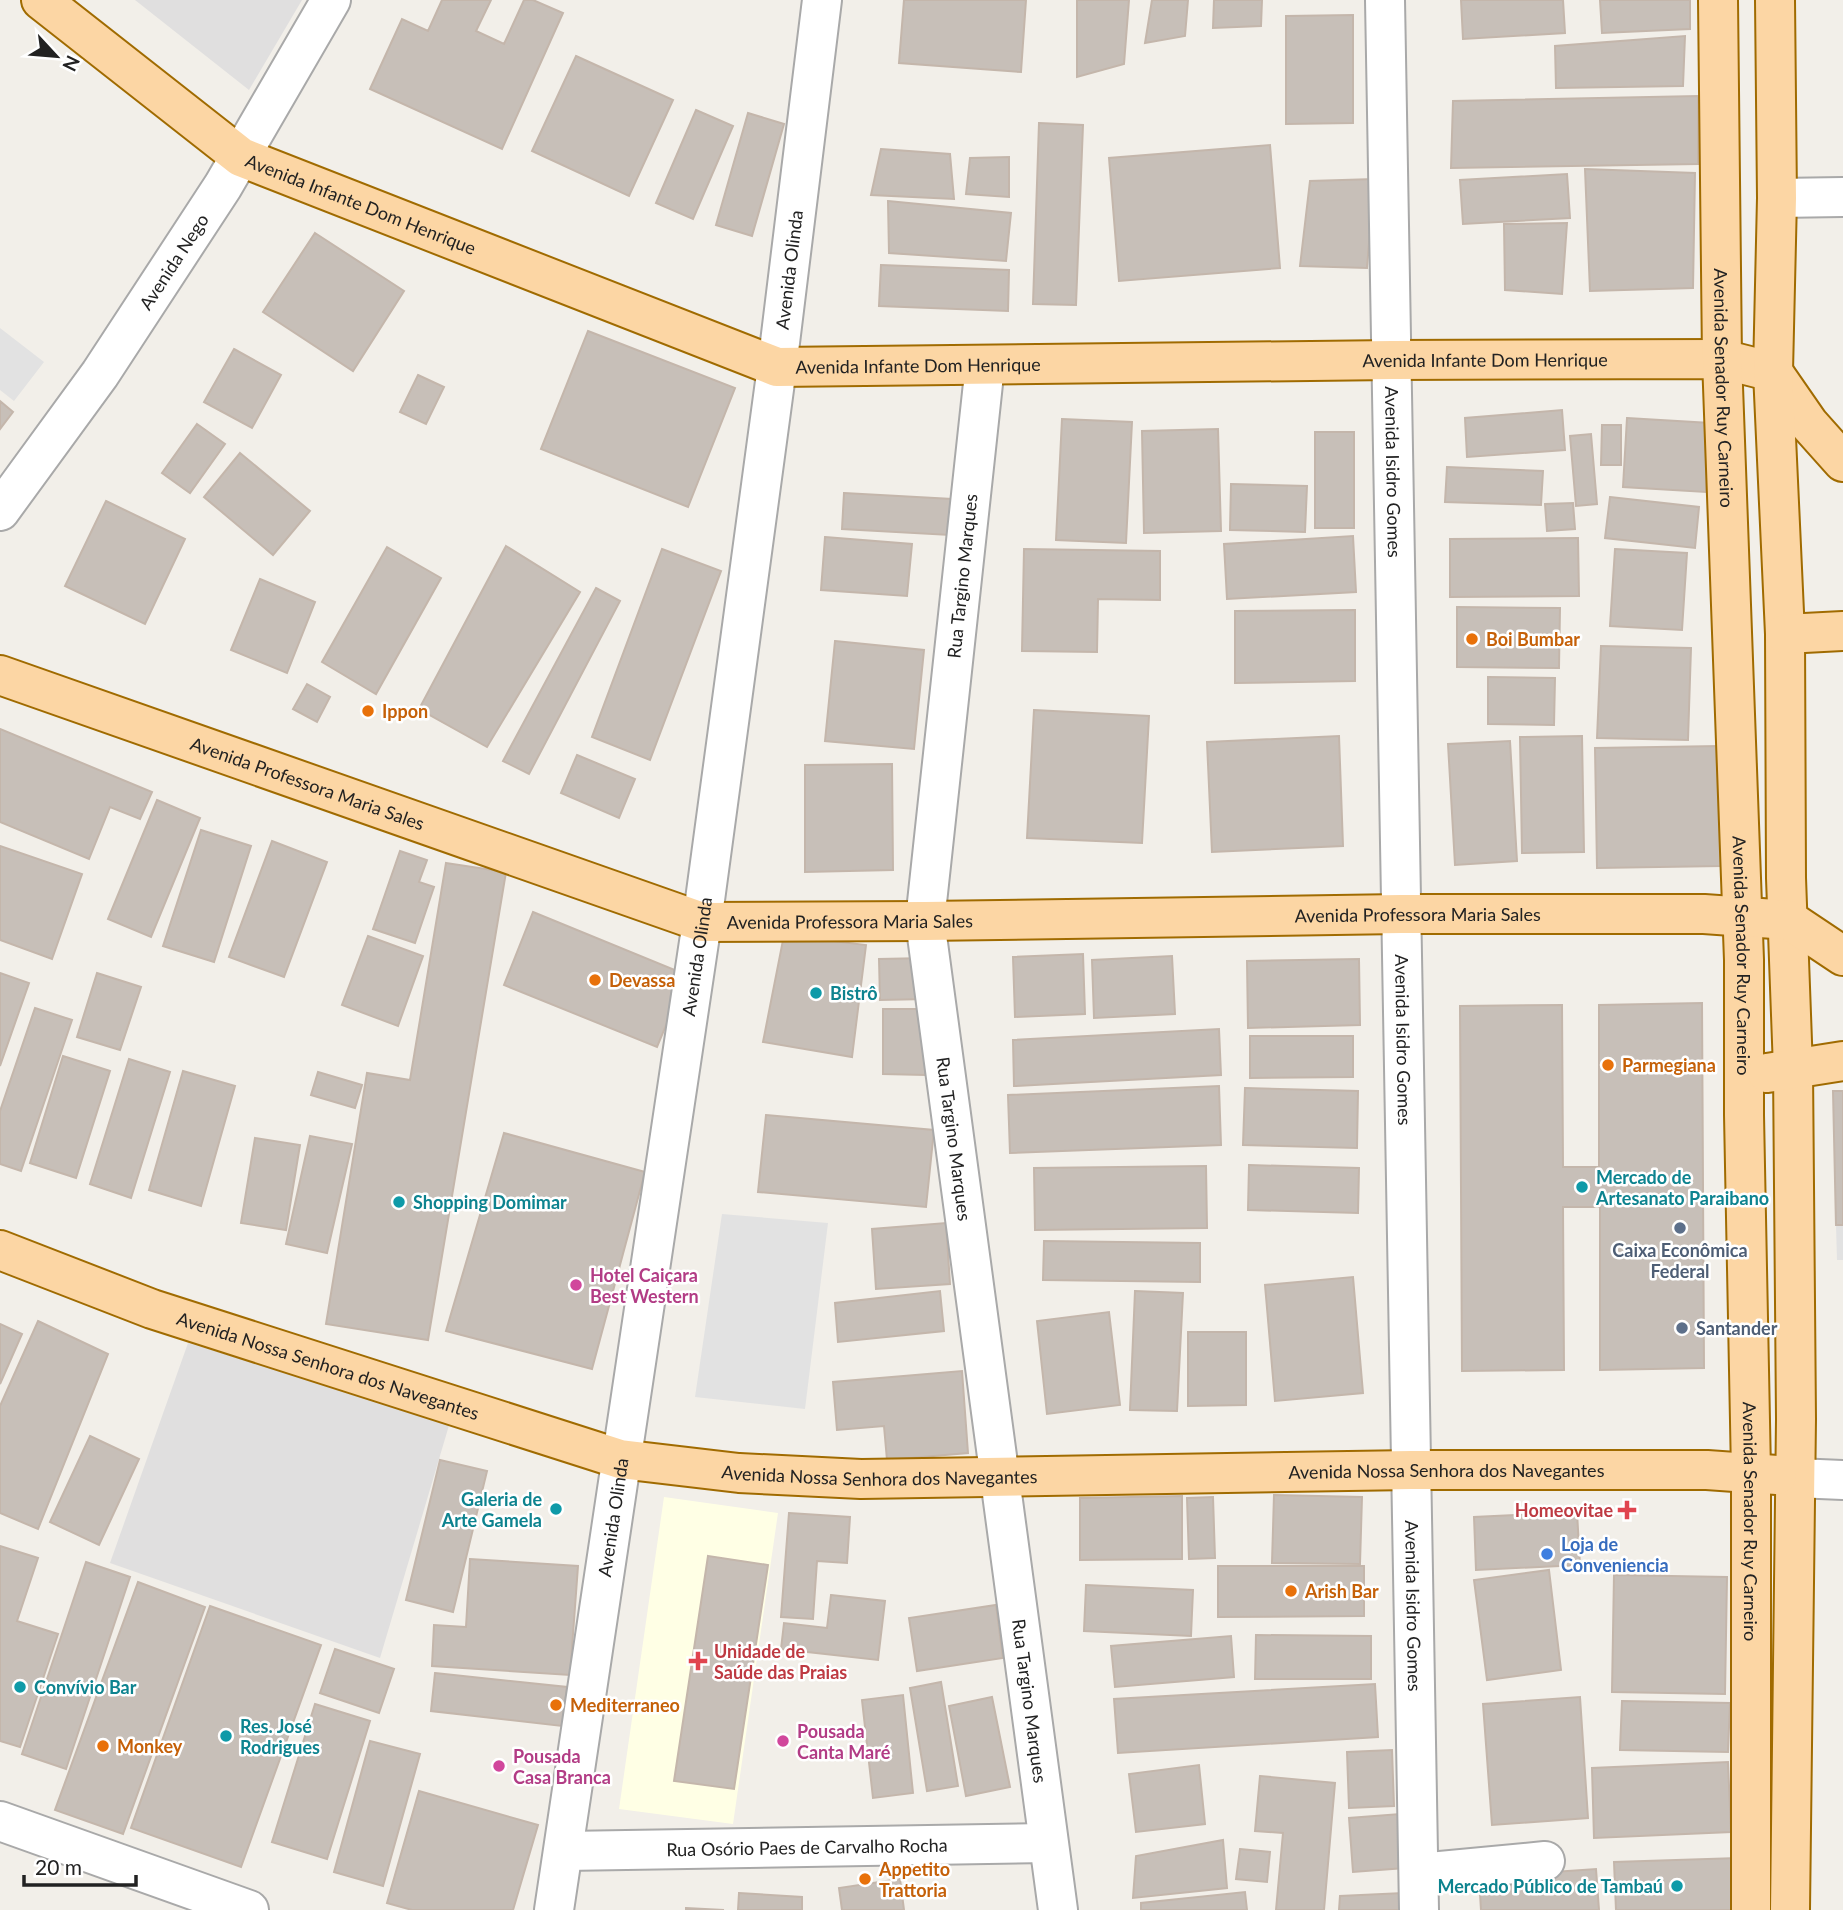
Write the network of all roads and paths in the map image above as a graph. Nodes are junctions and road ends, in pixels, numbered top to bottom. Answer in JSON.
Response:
{"nodes":[{"id":1,"x":41,"y":0,"type":"edge"},
{"id":2,"x":331,"y":0,"type":"edge"},
{"id":3,"x":822,"y":0,"type":"edge"},
{"id":4,"x":1385,"y":0,"type":"edge"},
{"id":5,"x":1718,"y":0,"type":"edge"},
{"id":6,"x":1775,"y":0,"type":"edge"},
{"id":7,"x":241,"y":157,"type":"junction"},
{"id":8,"x":1843,"y":197,"type":"edge"},
{"id":9,"x":1777,"y":198,"type":"junction"},
{"id":10,"x":1722,"y":359,"type":"junction"},
{"id":11,"x":1392,"y":360,"type":"junction"},
{"id":12,"x":985,"y":365,"type":"junction"},
{"id":13,"x":777,"y":367,"type":"junction"},
{"id":14,"x":1773,"y":372,"type":"junction"},
{"id":15,"x":1843,"y":462,"type":"edge"},
{"id":16,"x":0,"y":511,"type":"edge"},
{"id":17,"x":1843,"y":631,"type":"edge"},
{"id":18,"x":1785,"y":634,"type":"junction"},
{"id":19,"x":0,"y":675,"type":"edge"},
{"id":20,"x":1401,"y":914,"type":"junction"},
{"id":21,"x":1741,"y":916,"type":"junction"},
{"id":22,"x":1789,"y":920,"type":"junction"},
{"id":23,"x":925,"y":921,"type":"junction"},
{"id":24,"x":702,"y":922,"type":"junction"},
{"id":25,"x":1843,"y":957,"type":"edge"},
{"id":26,"x":1843,"y":1060,"type":"edge"},
{"id":27,"x":1793,"y":1069,"type":"junction"},
{"id":28,"x":1745,"y":1077,"type":"junction"},
{"id":29,"x":0,"y":1250,"type":"edge"},
{"id":30,"x":620,"y":1459,"type":"junction"},
{"id":31,"x":1411,"y":1469,"type":"junction"},
{"id":32,"x":1751,"y":1472,"type":"junction"},
{"id":33,"x":998,"y":1475,"type":"junction"},
{"id":34,"x":1796,"y":1478,"type":"junction"},
{"id":35,"x":1843,"y":1480,"type":"edge"},
{"id":36,"x":0,"y":1821,"type":"edge"},
{"id":37,"x":1048,"y":1843,"type":"junction"},
{"id":38,"x":565,"y":1851,"type":"junction"},
{"id":39,"x":1545,"y":1861,"type":"dead end"},
{"id":40,"x":1419,"y":1873,"type":"junction"},
{"id":41,"x":249,"y":1910,"type":"edge"},
{"id":42,"x":555,"y":1910,"type":"edge"},
{"id":43,"x":1058,"y":1910,"type":"edge"},
{"id":44,"x":1419,"y":1910,"type":"edge"},
{"id":45,"x":1751,"y":1910,"type":"edge"},
{"id":46,"x":1790,"y":1910,"type":"edge"}],
"edges":[{"from":1,"to":7,"type":"main road","name":"Avenida Infante Dom Henrique"},
{"from":2,"to":7,"type":"street","name":"Avenida Nego"},
{"from":3,"to":13,"type":"street","name":"Avenida Olinda"},
{"from":4,"to":11,"type":"street","name":"Avenida Isidro Gomes"},
{"from":5,"to":10,"type":"main road","name":"Avenida Senador Ruy Carneiro"},
{"from":6,"to":9,"type":"main road"},
{"from":7,"to":13,"type":"main road","name":"Avenida Infante Dom Henrique"},
{"from":7,"to":16,"type":"street","name":"Avenida Nego"},
{"from":8,"to":9,"type":"street"},
{"from":9,"to":14,"type":"main road"},
{"from":10,"to":11,"type":"main road","name":"Avenida Infante Dom Henrique"},
{"from":10,"to":14,"type":"main road","name":"Avenida Infante Dom Henrique"},
{"from":10,"to":21,"type":"main road","name":"Avenida Senador Ruy Carneiro"},
{"from":11,"to":12,"type":"main road","name":"Avenida Infante Dom Henrique"},
{"from":11,"to":20,"type":"street","name":"Avenida Isidro Gomes"},
{"from":12,"to":13,"type":"main road","name":"Avenida Infante Dom Henrique"},
{"from":12,"to":23,"type":"street","name":"Rua Targino Marques"},
{"from":13,"to":24,"type":"street","name":"Avenida Olinda"},
{"from":14,"to":15,"type":"main road"},
{"from":14,"to":18,"type":"main road"},
{"from":17,"to":18,"type":"main road"},
{"from":18,"to":22,"type":"main road"},
{"from":19,"to":24,"type":"main road","name":"Avenida Professora Maria Sales"},
{"from":20,"to":21,"type":"main road","name":"Avenida Professora Maria Sales"},
{"from":20,"to":23,"type":"main road","name":"Avenida Professora Maria Sales"},
{"from":20,"to":31,"type":"street","name":"Avenida Isidro Gomes"},
{"from":21,"to":22,"type":"main road","name":"Avenida Professora Maria Sales"},
{"from":21,"to":28,"type":"main road","name":"Avenida Senador Ruy Carneiro"},
{"from":22,"to":25,"type":"main road"},
{"from":22,"to":27,"type":"main road"},
{"from":23,"to":24,"type":"main road","name":"Avenida Professora Maria Sales"},
{"from":23,"to":33,"type":"street","name":"Rua Targino Marques"},
{"from":24,"to":30,"type":"street","name":"Avenida Olinda"},
{"from":26,"to":27,"type":"main road"},
{"from":27,"to":28,"type":"main road"},
{"from":27,"to":34,"type":"main road"},
{"from":28,"to":32,"type":"main road","name":"Avenida Senador Ruy Carneiro"},
{"from":29,"to":30,"type":"main road","name":"Avenida Nossa Senhora dos Navegantes"},
{"from":30,"to":33,"type":"main road","name":"Avenida Nossa Senhora dos Navegantes"},
{"from":30,"to":38,"type":"street","name":"Avenida Olinda"},
{"from":31,"to":32,"type":"main road","name":"Avenida Nossa Senhora dos Navegantes"},
{"from":31,"to":33,"type":"main road","name":"Avenida Nossa Senhora dos Navegantes"},
{"from":31,"to":40,"type":"street","name":"Avenida Isidro Gomes"},
{"from":32,"to":34,"type":"main road","name":"Avenida Nossa Senhora dos Navegantes"},
{"from":32,"to":45,"type":"main road","name":"Avenida Senador Ruy Carneiro"},
{"from":33,"to":37,"type":"street","name":"Rua Targino Marques"},
{"from":34,"to":35,"type":"street"},
{"from":34,"to":46,"type":"main road"},
{"from":36,"to":41,"type":"street"},
{"from":37,"to":38,"type":"street","name":"Rua Osório Paes de Carvalho Rocha"},
{"from":37,"to":43,"type":"street","name":"Rua Targino Marques"},
{"from":38,"to":42,"type":"street","name":"Avenida Olinda"},
{"from":39,"to":40,"type":"street"},
{"from":40,"to":44,"type":"street","name":"Avenida Isidro Gomes"}]}
